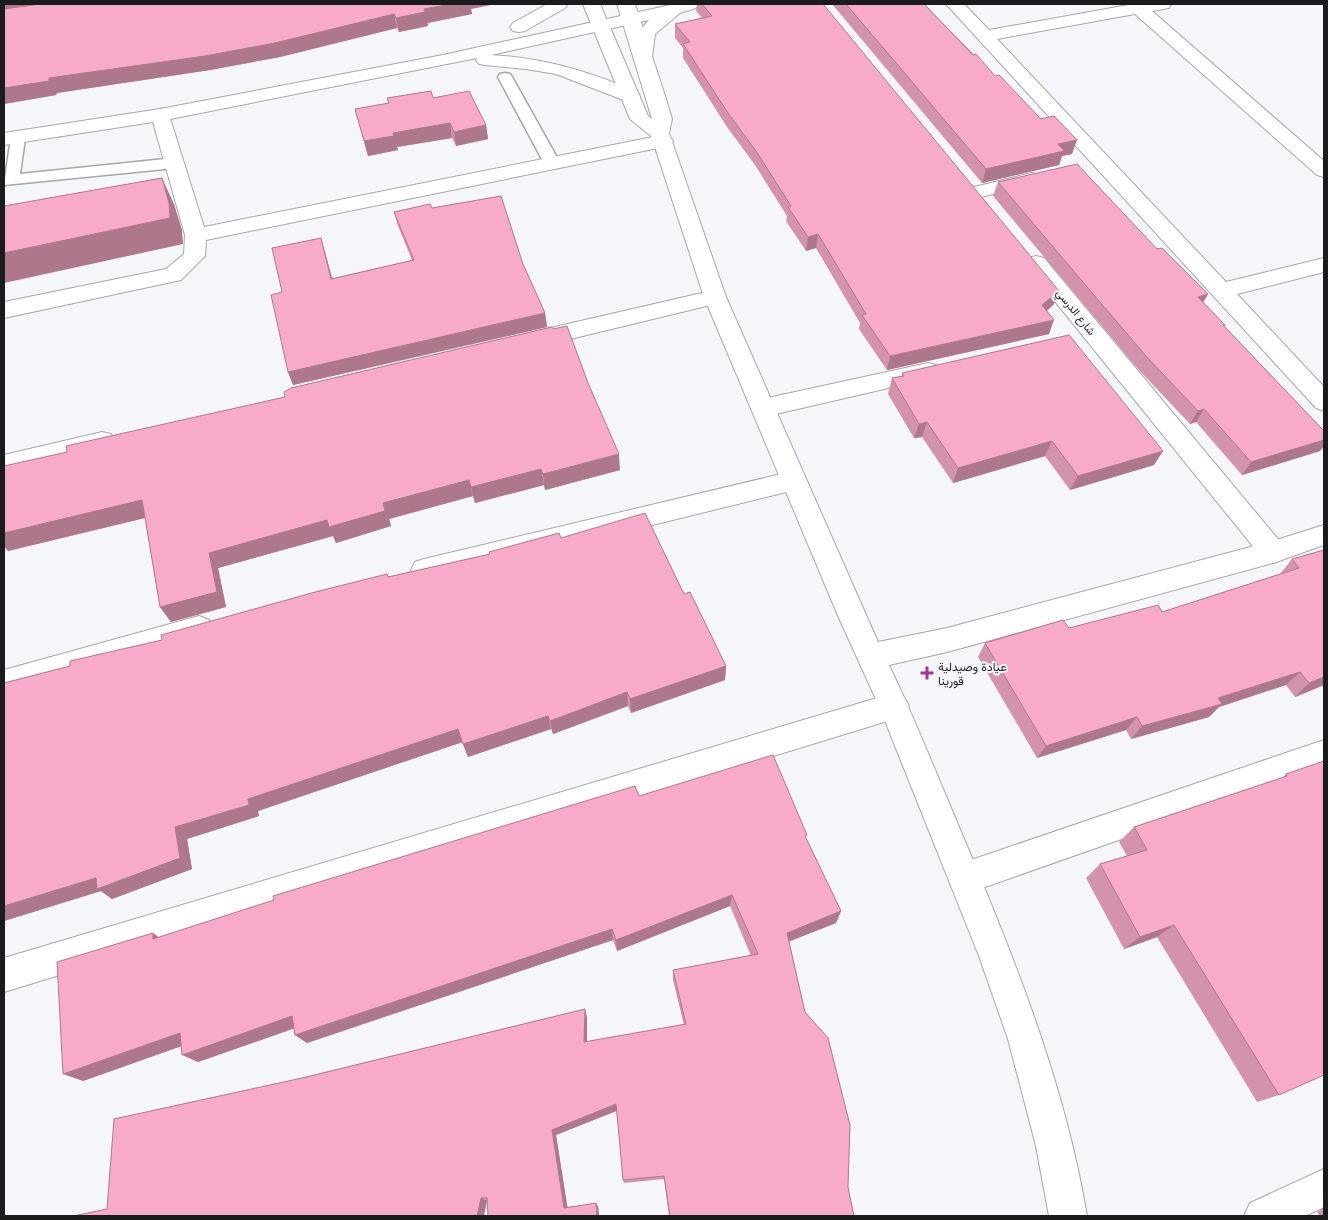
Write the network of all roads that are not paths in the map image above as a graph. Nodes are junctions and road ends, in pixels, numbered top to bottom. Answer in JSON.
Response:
{"nodes":[{"id":1,"x":558,"y":4,"type":"edge"},
{"id":2,"x":619,"y":4,"type":"edge"},
{"id":3,"x":955,"y":4,"type":"edge"},
{"id":4,"x":1163,"y":4,"type":"edge"},
{"id":5,"x":683,"y":6,"type":"edge"},
{"id":6,"x":1138,"y":8,"type":"junction"},
{"id":7,"x":629,"y":11,"type":"edge"},
{"id":8,"x":595,"y":13,"type":"edge"},
{"id":9,"x":519,"y":27,"type":"junction"},
{"id":10,"x":985,"y":36,"type":"junction"},
{"id":11,"x":643,"y":56,"type":"junction"},
{"id":12,"x":443,"y":60,"type":"junction"},
{"id":13,"x":505,"y":77,"type":"dead end"},
{"id":14,"x":631,"y":97,"type":"junction"},
{"id":15,"x":160,"y":115,"type":"junction"},
{"id":16,"x":8,"y":134,"type":"edge"},
{"id":17,"x":661,"y":137,"type":"junction"},
{"id":18,"x":175,"y":164,"type":"junction"},
{"id":19,"x":552,"y":164,"type":"junction"},
{"id":20,"x":1324,"y":170,"type":"edge"},
{"id":21,"x":1054,"y":174,"type":"edge"},
{"id":22,"x":7,"y":179,"type":"edge"},
{"id":23,"x":977,"y":192,"type":"edge"},
{"id":24,"x":196,"y":235,"type":"junction"},
{"id":25,"x":1020,"y":244,"type":"edge"},
{"id":26,"x":1324,"y":265,"type":"edge"},
{"id":27,"x":1221,"y":291,"type":"junction"},
{"id":28,"x":715,"y":297,"type":"junction"},
{"id":29,"x":4,"y":310,"type":"edge"},
{"id":30,"x":513,"y":345,"type":"edge"},
{"id":31,"x":948,"y":367,"type":"edge"},
{"id":32,"x":1324,"y":402,"type":"edge"},
{"id":33,"x":763,"y":408,"type":"junction"},
{"id":34,"x":119,"y":437,"type":"edge"},
{"id":35,"x":4,"y":464,"type":"edge"},
{"id":36,"x":794,"y":481,"type":"junction"},
{"id":37,"x":1324,"y":534,"type":"edge"},
{"id":38,"x":1273,"y":552,"type":"junction"},
{"id":39,"x":403,"y":575,"type":"edge"},
{"id":40,"x":222,"y":622,"type":"edge"},
{"id":41,"x":872,"y":656,"type":"junction"},
{"id":42,"x":4,"y":683,"type":"edge"},
{"id":43,"x":894,"y":706,"type":"junction"},
{"id":44,"x":1324,"y":754,"type":"edge"},
{"id":45,"x":965,"y":878,"type":"junction"},
{"id":46,"x":4,"y":975,"type":"edge"},
{"id":47,"x":1324,"y":1188,"type":"edge"},
{"id":48,"x":1068,"y":1216,"type":"edge"},
{"id":49,"x":1263,"y":1216,"type":"edge"}],
"edges":[{"from":1,"to":9,"type":"street"},
{"from":2,"to":8,"type":"street"},
{"from":3,"to":10,"type":"street"},
{"from":4,"to":6,"type":"street"},
{"from":5,"to":7,"type":"street"},
{"from":5,"to":11,"type":"street"},
{"from":6,"to":10,"type":"street"},
{"from":6,"to":20,"type":"street"},
{"from":7,"to":8,"type":"street"},
{"from":7,"to":11,"type":"street"},
{"from":8,"to":9,"type":"street"},
{"from":8,"to":12,"type":"street"},
{"from":8,"to":14,"type":"street"},
{"from":9,"to":16,"type":"street"},
{"from":10,"to":27,"type":"street"},
{"from":11,"to":17,"type":"street"},
{"from":12,"to":14,"type":"street"},
{"from":12,"to":15,"type":"street"},
{"from":13,"to":19,"type":"lane"},
{"from":14,"to":17,"type":"street"},
{"from":15,"to":16,"type":"street"},
{"from":15,"to":18,"type":"street"},
{"from":16,"to":22,"type":"lane"},
{"from":17,"to":19,"type":"street"},
{"from":17,"to":28,"type":"street"},
{"from":18,"to":22,"type":"lane"},
{"from":18,"to":24,"type":"street"},
{"from":19,"to":24,"type":"street"},
{"from":21,"to":23,"type":"street"},
{"from":24,"to":29,"type":"street"},
{"from":25,"to":38,"type":"street","name":"شارع الدرسي"},
{"from":26,"to":27,"type":"street"},
{"from":27,"to":32,"type":"street"},
{"from":28,"to":30,"type":"street"},
{"from":28,"to":33,"type":"street"},
{"from":31,"to":33,"type":"street"},
{"from":33,"to":36,"type":"street"},
{"from":34,"to":35,"type":"street"},
{"from":36,"to":39,"type":"street"},
{"from":36,"to":41,"type":"street"},
{"from":37,"to":38,"type":"street"},
{"from":38,"to":41,"type":"street"},
{"from":40,"to":42,"type":"street"},
{"from":41,"to":43,"type":"street"},
{"from":43,"to":45,"type":"street"},
{"from":43,"to":46,"type":"street"},
{"from":44,"to":45,"type":"street"},
{"from":45,"to":48,"type":"street"},
{"from":47,"to":49,"type":"street"}]}
